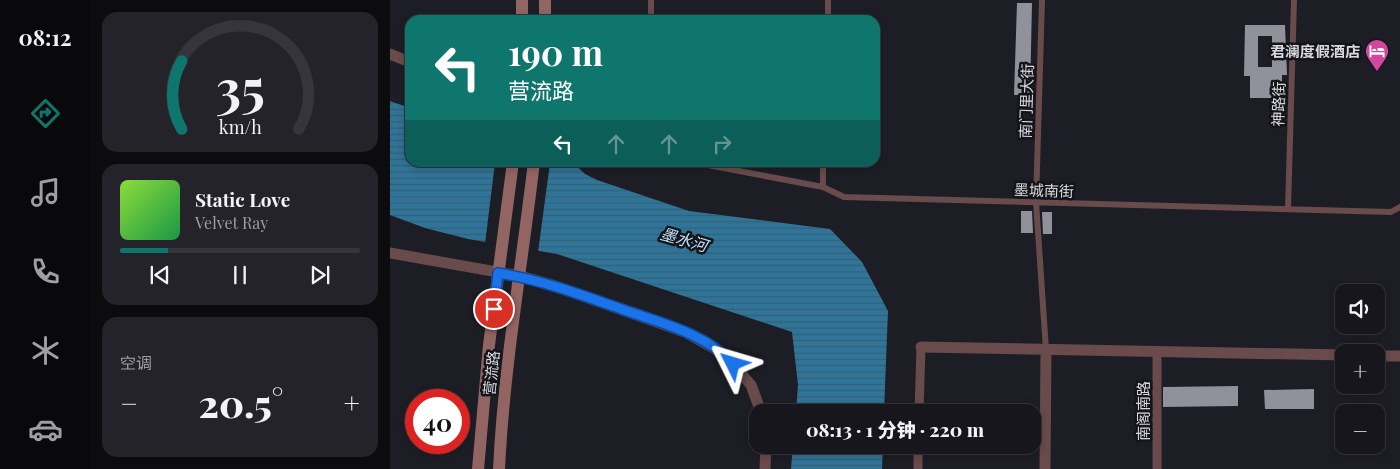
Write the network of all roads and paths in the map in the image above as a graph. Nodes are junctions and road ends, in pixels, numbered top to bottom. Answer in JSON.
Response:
{"nodes":[{"id":1,"x":522,"y":0,"type":"edge"},
{"id":2,"x":545,"y":0,"type":"edge"},
{"id":3,"x":652,"y":0,"type":"edge"},
{"id":4,"x":828,"y":0,"type":"edge"},
{"id":5,"x":1042,"y":0,"type":"edge"},
{"id":6,"x":1294,"y":0,"type":"edge"},
{"id":7,"x":522,"y":15,"type":"edge"},
{"id":8,"x":545,"y":15,"type":"edge"},
{"id":9,"x":651,"y":15,"type":"edge"},
{"id":10,"x":828,"y":15,"type":"edge"},
{"id":11,"x":390,"y":54,"type":"edge"},
{"id":12,"x":405,"y":60,"type":"edge"},
{"id":13,"x":512,"y":167,"type":"edge"},
{"id":14,"x":533,"y":167,"type":"edge"},
{"id":15,"x":718,"y":167,"type":"edge"},
{"id":16,"x":823,"y":167,"type":"edge"},
{"id":17,"x":822,"y":187,"type":"junction"},
{"id":18,"x":1036,"y":202,"type":"junction"},
{"id":19,"x":1400,"y":207,"type":"edge"},
{"id":20,"x":1288,"y":209,"type":"junction"},
{"id":21,"x":390,"y":252,"type":"edge"},
{"id":22,"x":498,"y":273,"type":"junction"},
{"id":23,"x":520,"y":276,"type":"junction"},
{"id":24,"x":921,"y":347,"type":"joint"},
{"id":25,"x":1046,"y":350,"type":"junction"},
{"id":26,"x":1156,"y":353,"type":"junction"},
{"id":27,"x":1335,"y":355,"type":"edge"},
{"id":28,"x":1385,"y":356,"type":"edge"},
{"id":29,"x":1400,"y":356,"type":"edge"},
{"id":30,"x":758,"y":404,"type":"edge"},
{"id":31,"x":919,"y":404,"type":"edge"},
{"id":32,"x":766,"y":454,"type":"edge"},
{"id":33,"x":918,"y":454,"type":"edge"},
{"id":34,"x":478,"y":469,"type":"edge"},
{"id":35,"x":499,"y":469,"type":"edge"},
{"id":36,"x":765,"y":469,"type":"edge"},
{"id":37,"x":918,"y":469,"type":"edge"},
{"id":38,"x":1045,"y":469,"type":"edge"},
{"id":39,"x":1157,"y":469,"type":"edge"}],
"edges":[{"from":1,"to":7,"type":"main road"},
{"from":2,"to":8,"type":"main road"},
{"from":3,"to":9,"type":"street"},
{"from":4,"to":10,"type":"street"},
{"from":5,"to":18,"type":"street","name":"南门里大街"},
{"from":6,"to":20,"type":"street","name":"神路街"},
{"from":11,"to":12,"type":"street"},
{"from":13,"to":22,"type":"main road","name":"营流路"},
{"from":14,"to":23,"type":"main road","name":"营流路"},
{"from":15,"to":17,"type":"street","name":"墨城南街"},
{"from":16,"to":17,"type":"street"},
{"from":17,"to":18,"type":"street","name":"墨城南街"},
{"from":18,"to":20,"type":"street","name":"墨城南街"},
{"from":18,"to":25,"type":"street","name":"南门里大街"},
{"from":19,"to":20,"type":"street","name":"墨城南街"},
{"from":21,"to":22,"type":"street"},
{"from":22,"to":23,"type":"street"},
{"from":22,"to":34,"type":"main road","name":"营流路"},
{"from":23,"to":30,"type":"street"},
{"from":23,"to":35,"type":"main road","name":"营流路"},
{"from":24,"to":25,"type":"street"},
{"from":24,"to":31,"type":"street"},
{"from":25,"to":26,"type":"street"},
{"from":25,"to":38,"type":"street"},
{"from":26,"to":27,"type":"street"},
{"from":26,"to":39,"type":"street","name":"南阁南路"},
{"from":28,"to":29,"type":"street"},
{"from":32,"to":36,"type":"street"},
{"from":33,"to":37,"type":"street"}]}
